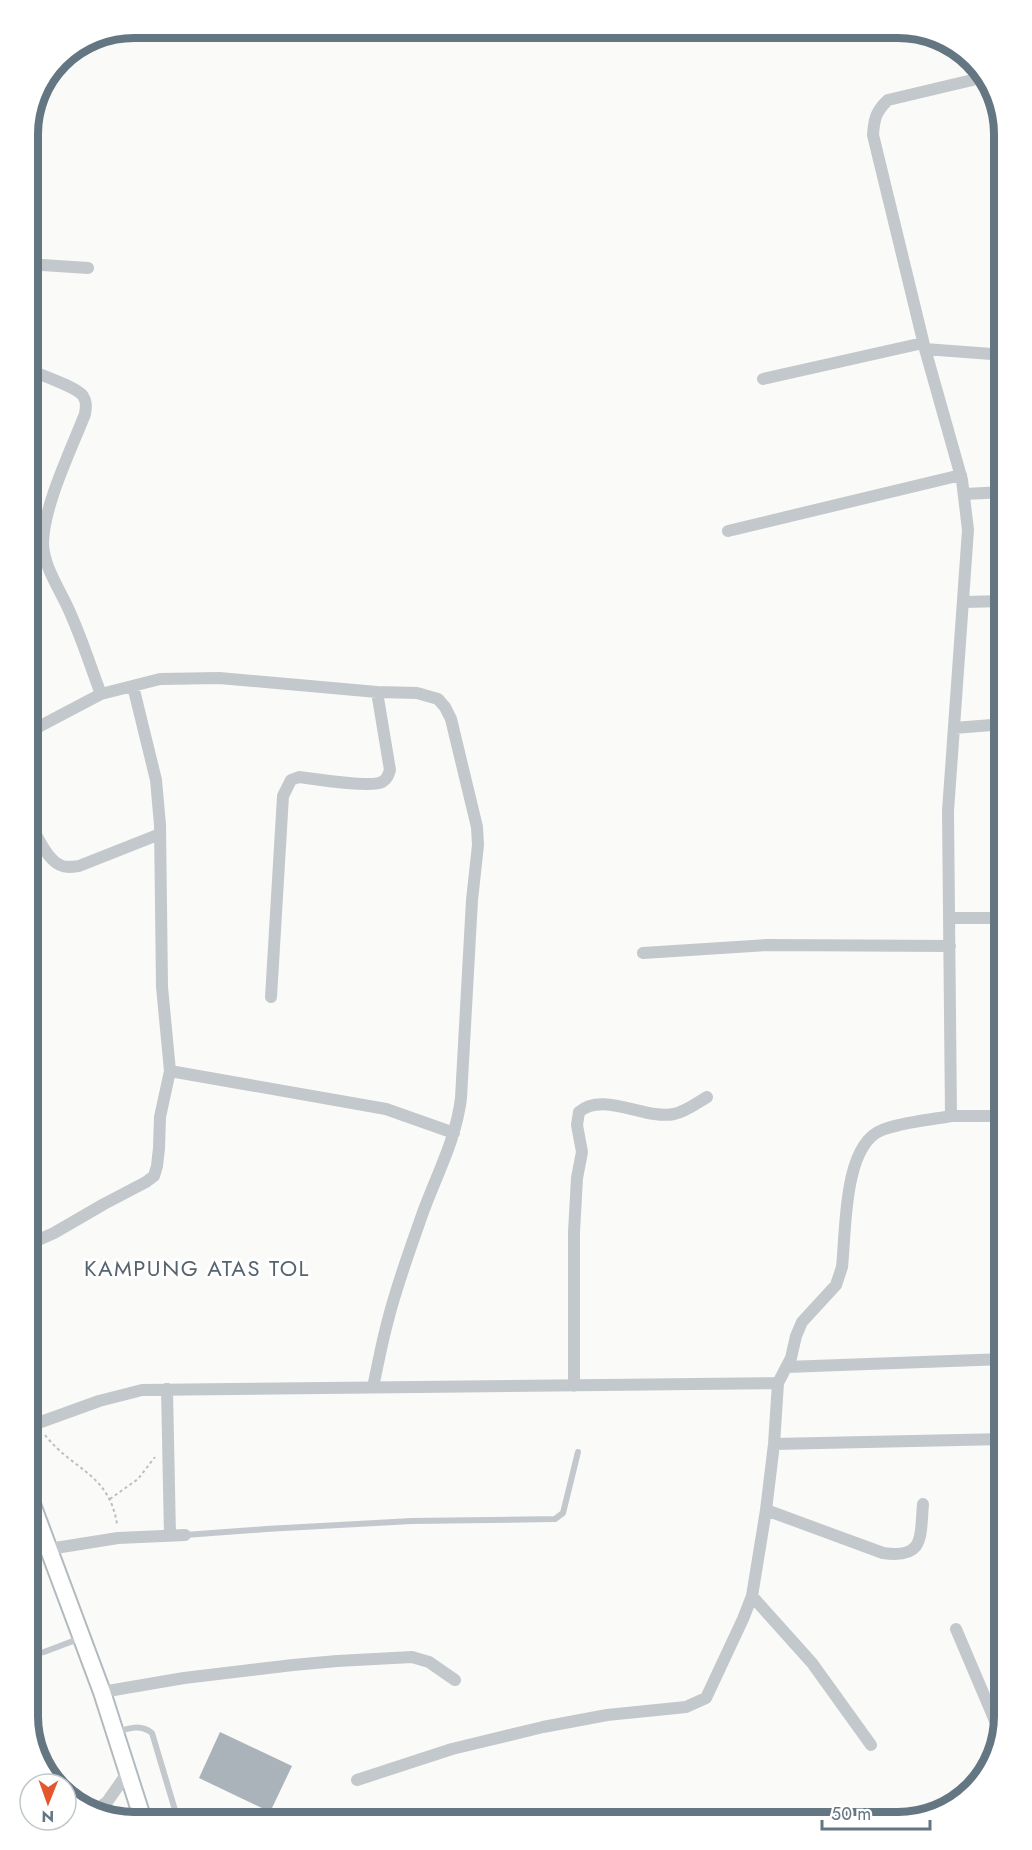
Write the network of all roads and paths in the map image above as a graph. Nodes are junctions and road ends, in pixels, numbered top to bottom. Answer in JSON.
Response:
{"nodes":[{"id":1,"x":977,"y":79,"type":"edge"},
{"id":2,"x":38,"y":265,"type":"edge"},
{"id":3,"x":88,"y":268,"type":"dead end"},
{"id":4,"x":924,"y":346,"type":"junction"},
{"id":5,"x":994,"y":354,"type":"edge"},
{"id":6,"x":38,"y":374,"type":"edge"},
{"id":7,"x":763,"y":379,"type":"dead end"},
{"id":8,"x":961,"y":475,"type":"junction"},
{"id":9,"x":994,"y":493,"type":"edge"},
{"id":10,"x":964,"y":494,"type":"junction"},
{"id":11,"x":728,"y":531,"type":"dead end"},
{"id":12,"x":994,"y":601,"type":"edge"},
{"id":13,"x":964,"y":602,"type":"junction"},
{"id":14,"x":133,"y":686,"type":"junction"},
{"id":15,"x":377,"y":692,"type":"junction"},
{"id":16,"x":101,"y":694,"type":"junction"},
{"id":17,"x":994,"y":725,"type":"edge"},
{"id":18,"x":38,"y":727,"type":"edge"},
{"id":19,"x":954,"y":728,"type":"junction"},
{"id":20,"x":160,"y":834,"type":"junction"},
{"id":21,"x":38,"y":837,"type":"edge"},
{"id":22,"x":950,"y":918,"type":"junction"},
{"id":23,"x":994,"y":918,"type":"edge"},
{"id":24,"x":950,"y":946,"type":"junction"},
{"id":25,"x":644,"y":953,"type":"dead end"},
{"id":26,"x":271,"y":997,"type":"dead end"},
{"id":27,"x":170,"y":1071,"type":"junction"},
{"id":28,"x":707,"y":1097,"type":"dead end"},
{"id":29,"x":951,"y":1116,"type":"junction"},
{"id":30,"x":994,"y":1116,"type":"edge"},
{"id":31,"x":454,"y":1133,"type":"junction"},
{"id":32,"x":38,"y":1240,"type":"edge"},
{"id":33,"x":994,"y":1359,"type":"edge"},
{"id":34,"x":786,"y":1367,"type":"junction"},
{"id":35,"x":778,"y":1383,"type":"junction"},
{"id":36,"x":574,"y":1386,"type":"junction"},
{"id":37,"x":373,"y":1387,"type":"junction"},
{"id":38,"x":167,"y":1389,"type":"junction"},
{"id":39,"x":38,"y":1424,"type":"edge"},
{"id":40,"x":38,"y":1431,"type":"edge"},
{"id":41,"x":994,"y":1439,"type":"edge"},
{"id":42,"x":169,"y":1441,"type":"junction"},
{"id":43,"x":774,"y":1444,"type":"junction"},
{"id":44,"x":578,"y":1452,"type":"dead end"},
{"id":45,"x":110,"y":1499,"type":"junction"},
{"id":46,"x":923,"y":1504,"type":"dead end"},
{"id":47,"x":766,"y":1510,"type":"junction"},
{"id":48,"x":38,"y":1523,"type":"edge"},
{"id":49,"x":185,"y":1535,"type":"joint"},
{"id":50,"x":170,"y":1536,"type":"junction"},
{"id":51,"x":118,"y":1538,"type":"junction"},
{"id":52,"x":49,"y":1549,"type":"junction"},
{"id":53,"x":752,"y":1596,"type":"junction"},
{"id":54,"x":956,"y":1629,"type":"dead end"},
{"id":55,"x":82,"y":1637,"type":"junction"},
{"id":56,"x":38,"y":1653,"type":"edge"},
{"id":57,"x":455,"y":1680,"type":"dead end"},
{"id":58,"x":102,"y":1692,"type":"junction"},
{"id":59,"x":994,"y":1719,"type":"edge"},
{"id":60,"x":115,"y":1732,"type":"junction"},
{"id":61,"x":871,"y":1744,"type":"dead end"},
{"id":62,"x":128,"y":1772,"type":"junction"},
{"id":63,"x":357,"y":1780,"type":"dead end"},
{"id":64,"x":101,"y":1807,"type":"edge"},
{"id":65,"x":141,"y":1812,"type":"edge"},
{"id":66,"x":174,"y":1812,"type":"edge"}],
"edges":[{"from":1,"to":4,"type":"street"},
{"from":2,"to":3,"type":"street"},
{"from":4,"to":5,"type":"street"},
{"from":4,"to":7,"type":"street"},
{"from":4,"to":8,"type":"street"},
{"from":6,"to":16,"type":"street"},
{"from":8,"to":10,"type":"street"},
{"from":8,"to":11,"type":"street"},
{"from":9,"to":10,"type":"street"},
{"from":10,"to":13,"type":"street"},
{"from":12,"to":13,"type":"street"},
{"from":13,"to":19,"type":"street"},
{"from":14,"to":15,"type":"street"},
{"from":14,"to":16,"type":"street"},
{"from":14,"to":20,"type":"street"},
{"from":15,"to":26,"type":"street"},
{"from":15,"to":31,"type":"street"},
{"from":16,"to":18,"type":"street"},
{"from":17,"to":19,"type":"street"},
{"from":19,"to":22,"type":"street"},
{"from":20,"to":21,"type":"street"},
{"from":20,"to":27,"type":"street"},
{"from":22,"to":23,"type":"street"},
{"from":22,"to":24,"type":"street"},
{"from":24,"to":25,"type":"street"},
{"from":24,"to":29,"type":"street"},
{"from":27,"to":31,"type":"street"},
{"from":27,"to":32,"type":"street"},
{"from":28,"to":36,"type":"street"},
{"from":29,"to":30,"type":"street"},
{"from":29,"to":34,"type":"street"},
{"from":31,"to":37,"type":"street"},
{"from":33,"to":34,"type":"street"},
{"from":34,"to":35,"type":"street"},
{"from":35,"to":36,"type":"street"},
{"from":35,"to":43,"type":"street"},
{"from":36,"to":37,"type":"street"},
{"from":37,"to":38,"type":"street"},
{"from":38,"to":39,"type":"street"},
{"from":38,"to":42,"type":"street"},
{"from":40,"to":45,"type":"path"},
{"from":41,"to":43,"type":"street"},
{"from":42,"to":45,"type":"path"},
{"from":42,"to":50,"type":"street"},
{"from":43,"to":47,"type":"street"},
{"from":44,"to":49,"type":"lane"},
{"from":45,"to":51,"type":"path"},
{"from":46,"to":47,"type":"street"},
{"from":47,"to":53,"type":"street"},
{"from":48,"to":52,"type":"main road"},
{"from":49,"to":50,"type":"street"},
{"from":50,"to":51,"type":"street"},
{"from":51,"to":52,"type":"street"},
{"from":52,"to":55,"type":"main road"},
{"from":53,"to":61,"type":"street"},
{"from":53,"to":63,"type":"street"},
{"from":54,"to":59,"type":"street"},
{"from":55,"to":56,"type":"lane"},
{"from":55,"to":58,"type":"main road"},
{"from":57,"to":58,"type":"street"},
{"from":58,"to":60,"type":"main road"},
{"from":60,"to":62,"type":"main road"},
{"from":60,"to":66,"type":"lane"},
{"from":62,"to":64,"type":"street"},
{"from":62,"to":65,"type":"main road"}]}
